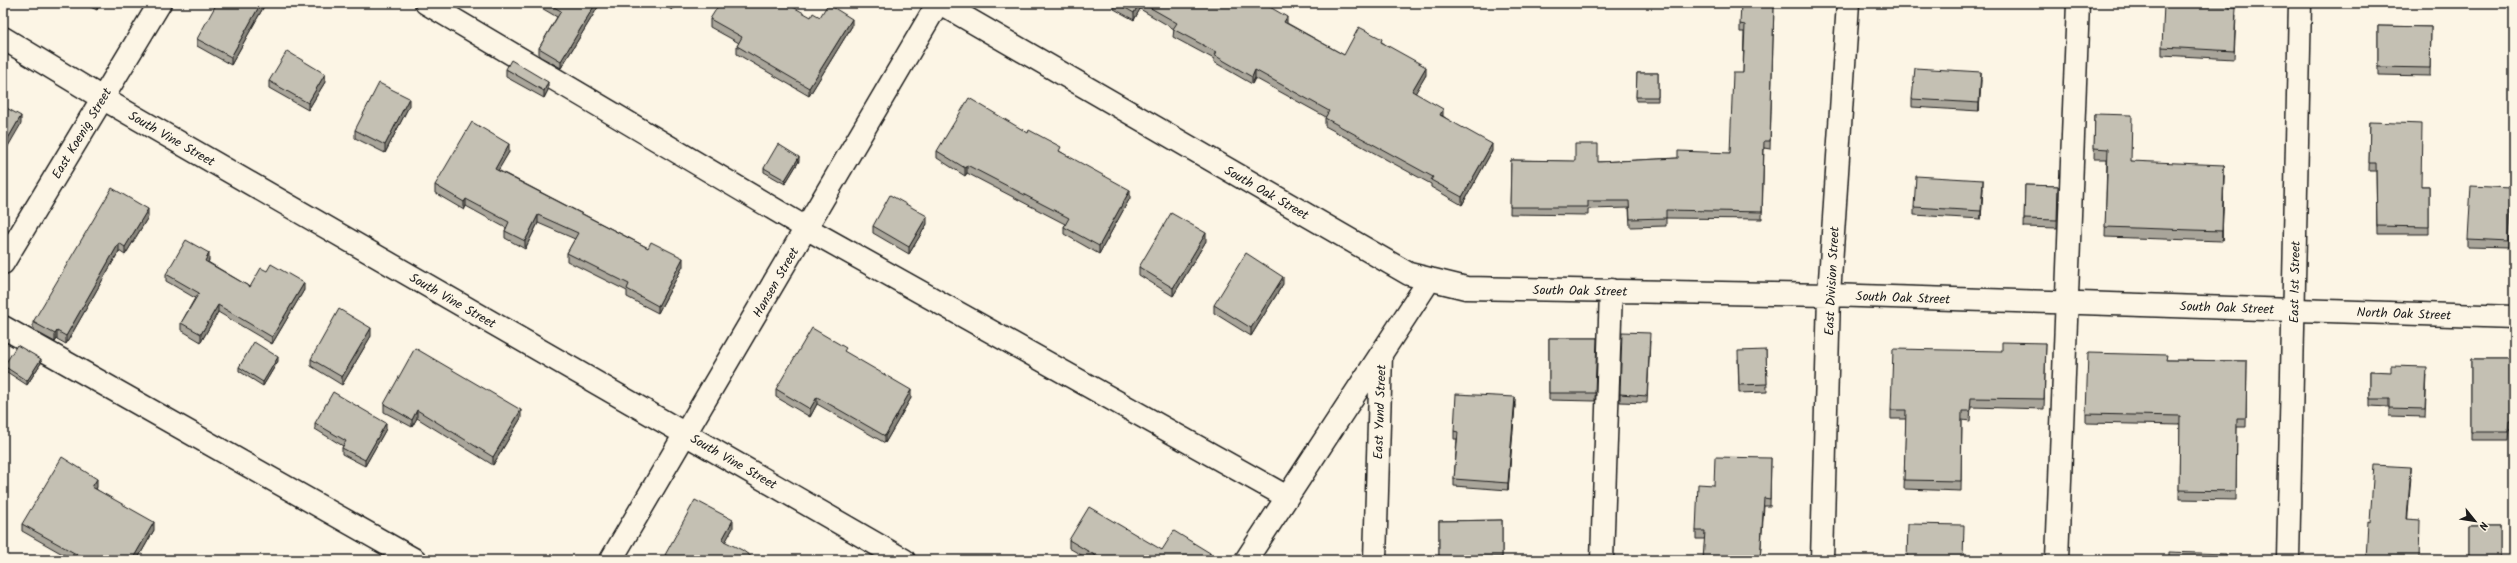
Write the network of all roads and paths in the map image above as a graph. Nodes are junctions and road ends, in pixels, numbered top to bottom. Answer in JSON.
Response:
{"nodes":[{"id":1,"x":160,"y":3,"type":"edge"},
{"id":2,"x":426,"y":3,"type":"edge"},
{"id":3,"x":939,"y":3,"type":"edge"},
{"id":4,"x":1848,"y":3,"type":"edge"},
{"id":5,"x":2078,"y":3,"type":"edge"},
{"id":6,"x":2300,"y":3,"type":"edge"},
{"id":7,"x":3,"y":38,"type":"edge"},
{"id":8,"x":102,"y":98,"type":"junction"},
{"id":9,"x":806,"y":228,"type":"junction"},
{"id":10,"x":3,"y":263,"type":"edge"},
{"id":11,"x":1430,"y":279,"type":"junction"},
{"id":12,"x":1611,"y":290,"type":"junction"},
{"id":13,"x":1829,"y":295,"type":"junction"},
{"id":14,"x":2069,"y":302,"type":"junction"},
{"id":15,"x":2293,"y":310,"type":"junction"},
{"id":16,"x":2514,"y":317,"type":"edge"},
{"id":17,"x":3,"y":327,"type":"edge"},
{"id":18,"x":1381,"y":354,"type":"junction"},
{"id":19,"x":686,"y":433,"type":"junction"},
{"id":20,"x":1287,"y":497,"type":"junction"},
{"id":21,"x":415,"y":560,"type":"edge"},
{"id":22,"x":611,"y":560,"type":"edge"},
{"id":23,"x":904,"y":560,"type":"edge"},
{"id":24,"x":1246,"y":560,"type":"edge"},
{"id":25,"x":1375,"y":560,"type":"edge"},
{"id":26,"x":1602,"y":560,"type":"edge"},
{"id":27,"x":1822,"y":560,"type":"edge"},
{"id":28,"x":2058,"y":560,"type":"edge"},
{"id":29,"x":2288,"y":560,"type":"edge"}],
"edges":[{"from":1,"to":8,"type":"main road","name":"East Koenig Street"},
{"from":2,"to":9,"type":"main road"},
{"from":3,"to":9,"type":"main road","name":"Hansen Street"},
{"from":3,"to":11,"type":"main road","name":"South Oak Street"},
{"from":4,"to":13,"type":"main road","name":"East Division Street"},
{"from":5,"to":14,"type":"main road"},
{"from":6,"to":15,"type":"main road","name":"East 1st Street"},
{"from":7,"to":8,"type":"main road","name":"South Vine Street"},
{"from":8,"to":10,"type":"main road","name":"East Koenig Street"},
{"from":8,"to":19,"type":"main road","name":"South Vine Street"},
{"from":9,"to":19,"type":"main road","name":"Hansen Street"},
{"from":9,"to":20,"type":"main road"},
{"from":11,"to":12,"type":"main road","name":"South Oak Street"},
{"from":11,"to":18,"type":"main road","name":"East Yund Street"},
{"from":12,"to":13,"type":"main road","name":"South Oak Street"},
{"from":12,"to":26,"type":"main road"},
{"from":13,"to":14,"type":"main road","name":"South Oak Street"},
{"from":13,"to":27,"type":"main road","name":"East Division Street"},
{"from":14,"to":15,"type":"main road","name":"South Oak Street"},
{"from":14,"to":28,"type":"main road"},
{"from":15,"to":16,"type":"main road","name":"North Oak Street"},
{"from":15,"to":29,"type":"main road","name":"East 1st Street"},
{"from":17,"to":21,"type":"main road"},
{"from":18,"to":20,"type":"main road"},
{"from":18,"to":25,"type":"main road","name":"East Yund Street"},
{"from":19,"to":22,"type":"main road","name":"Hansen Street"},
{"from":19,"to":23,"type":"main road","name":"South Vine Street"},
{"from":20,"to":24,"type":"main road"}]}
